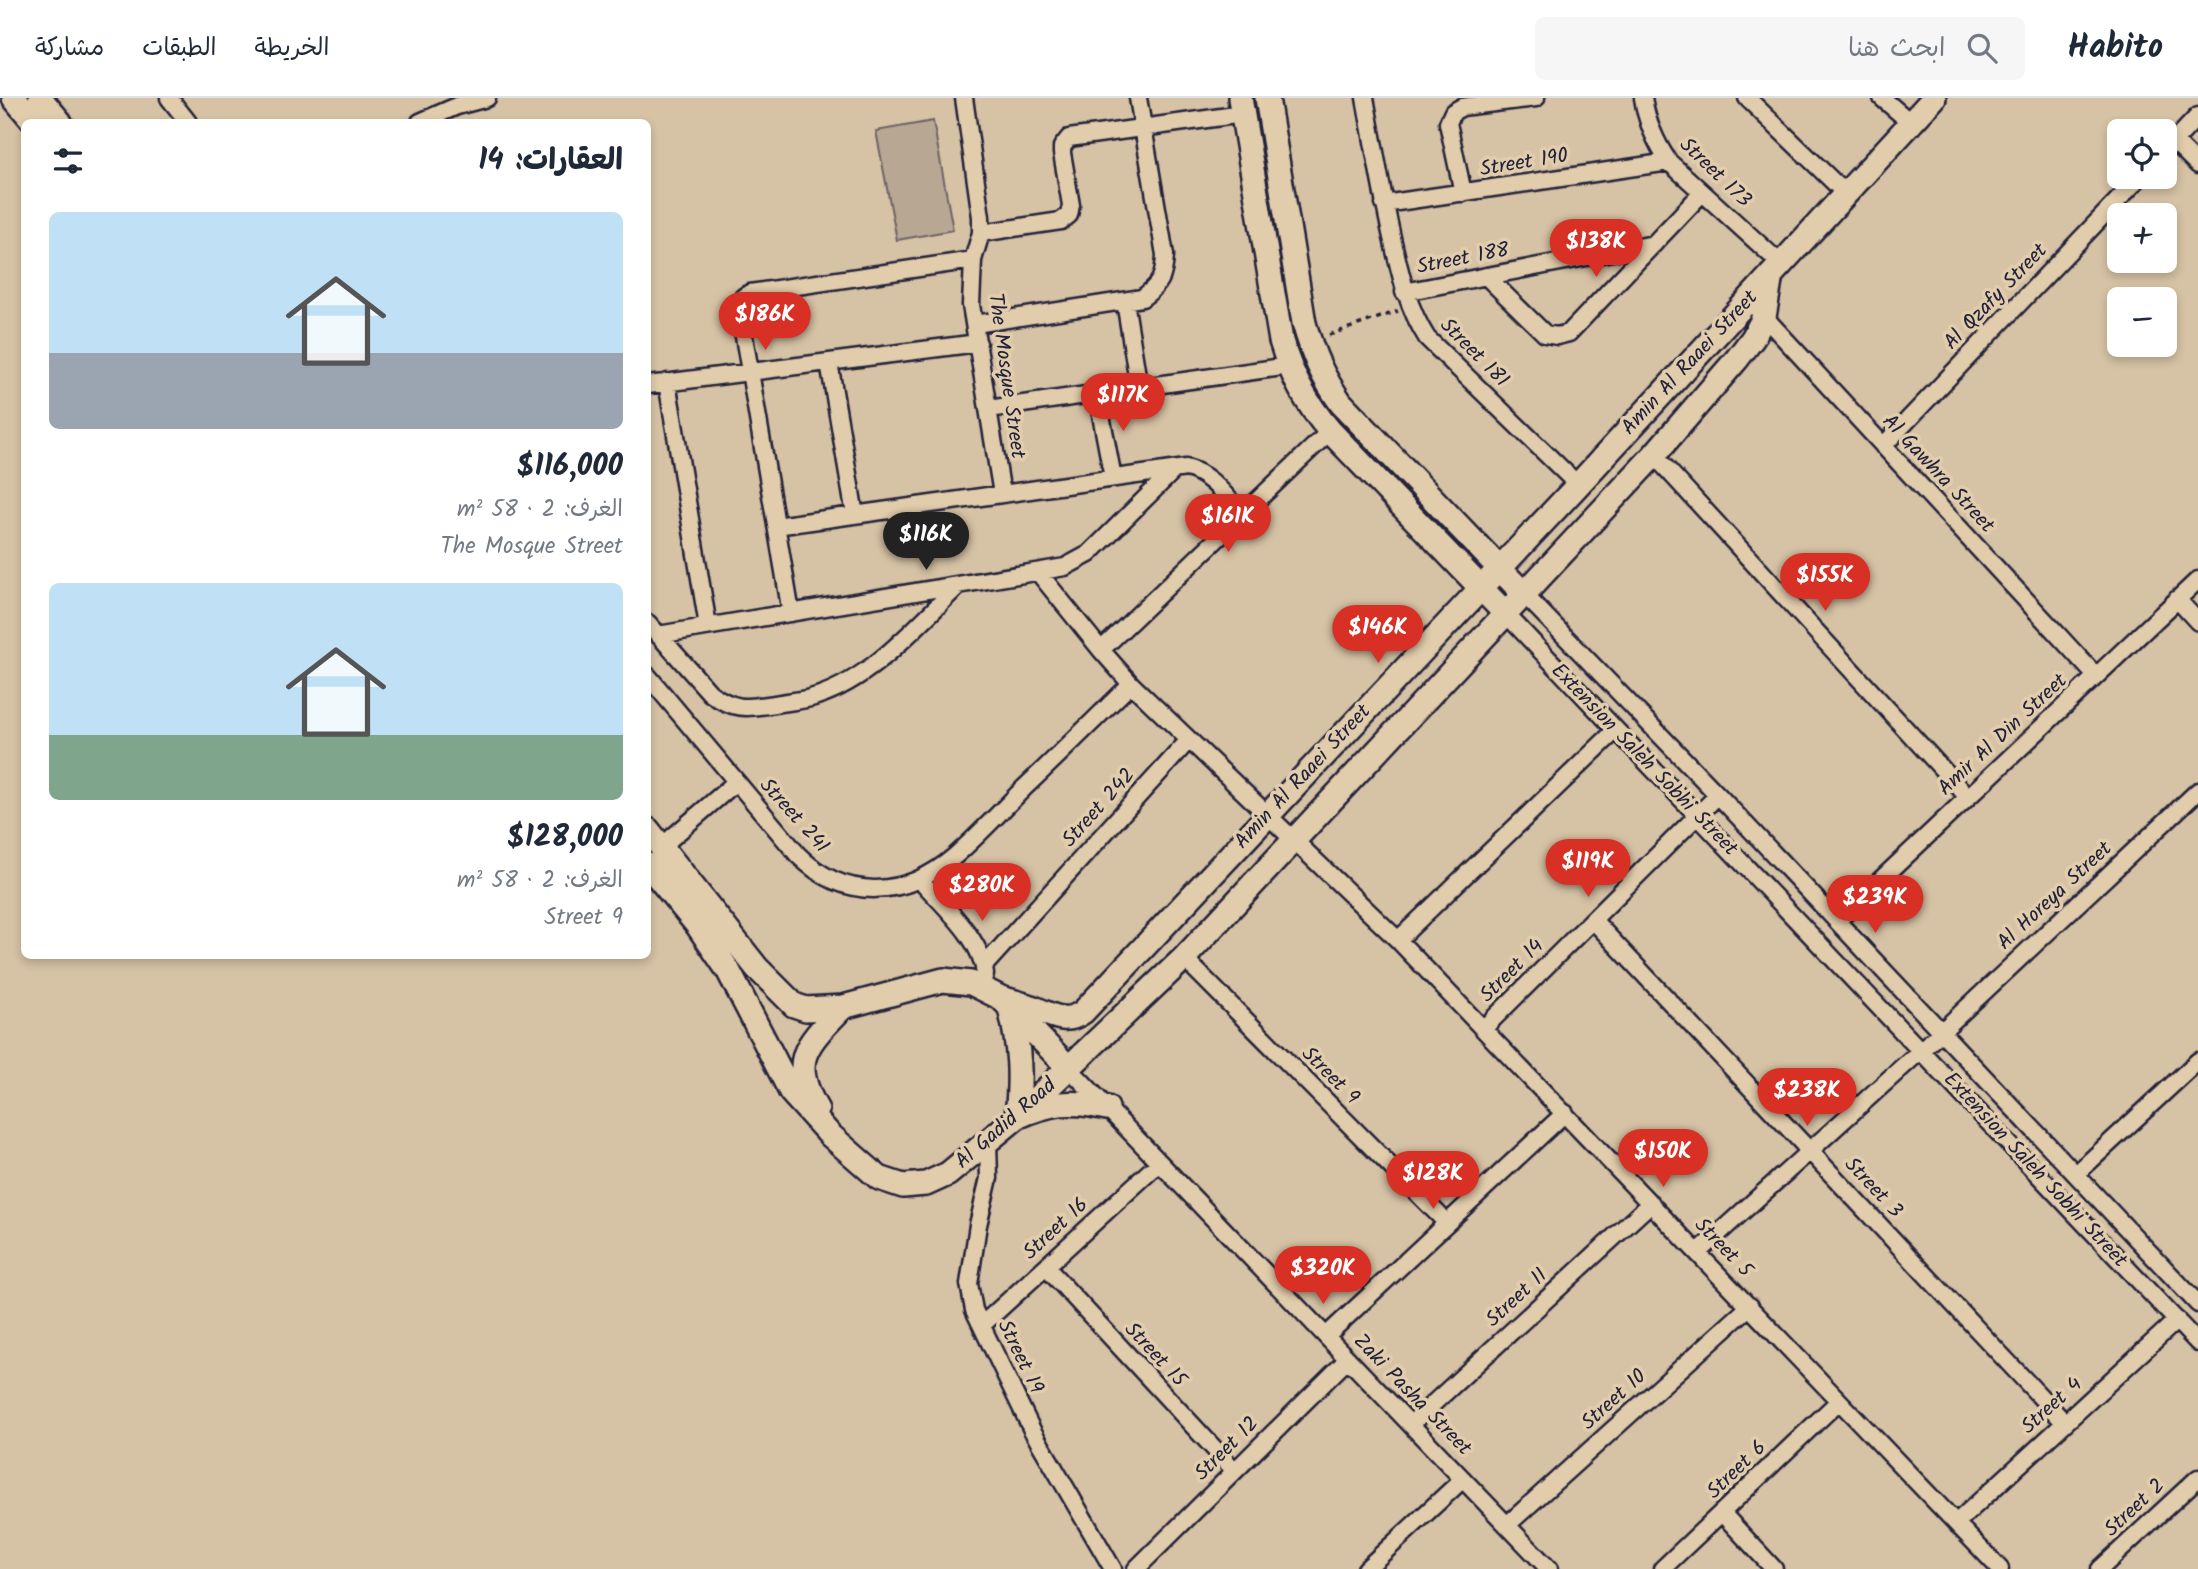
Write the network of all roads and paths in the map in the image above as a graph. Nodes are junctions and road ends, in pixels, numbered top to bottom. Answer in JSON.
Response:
{"nodes":[{"id":1,"x":14,"y":98,"type":"edge"},
{"id":2,"x":40,"y":98,"type":"edge"},
{"id":3,"x":169,"y":98,"type":"edge"},
{"id":4,"x":488,"y":98,"type":"edge"},
{"id":5,"x":964,"y":98,"type":"edge"},
{"id":6,"x":1138,"y":98,"type":"edge"},
{"id":7,"x":1267,"y":98,"type":"edge"},
{"id":8,"x":1365,"y":98,"type":"edge"},
{"id":9,"x":1536,"y":98,"type":"edge"},
{"id":10,"x":1643,"y":98,"type":"edge"},
{"id":11,"x":1747,"y":98,"type":"edge"},
{"id":12,"x":1882,"y":98,"type":"edge"},
{"id":13,"x":1934,"y":98,"type":"edge"},
{"id":14,"x":1241,"y":106,"type":"edge"},
{"id":15,"x":450,"y":110,"type":"edge"},
{"id":16,"x":2198,"y":116,"type":"edge"},
{"id":17,"x":32,"y":119,"type":"edge"},
{"id":18,"x":58,"y":119,"type":"edge"},
{"id":19,"x":186,"y":119,"type":"edge"},
{"id":20,"x":428,"y":119,"type":"edge"},
{"id":21,"x":1911,"y":123,"type":"junction"},
{"id":22,"x":1144,"y":128,"type":"junction"},
{"id":23,"x":2177,"y":138,"type":"edge"},
{"id":24,"x":2177,"y":151,"type":"edge"},
{"id":25,"x":1669,"y":162,"type":"junction"},
{"id":26,"x":2198,"y":165,"type":"edge"},
{"id":27,"x":2129,"y":189,"type":"edge"},
{"id":28,"x":1463,"y":193,"type":"junction"},
{"id":29,"x":1702,"y":193,"type":"junction"},
{"id":30,"x":1846,"y":194,"type":"junction"},
{"id":31,"x":1384,"y":204,"type":"junction"},
{"id":32,"x":981,"y":233,"type":"junction"},
{"id":33,"x":1654,"y":244,"type":"junction"},
{"id":34,"x":973,"y":260,"type":"junction"},
{"id":35,"x":1776,"y":269,"type":"junction"},
{"id":36,"x":1486,"y":276,"type":"junction"},
{"id":37,"x":1407,"y":299,"type":"junction"},
{"id":38,"x":1748,"y":300,"type":"junction"},
{"id":39,"x":1125,"y":301,"type":"junction"},
{"id":40,"x":1764,"y":317,"type":"junction"},
{"id":41,"x":975,"y":324,"type":"junction"},
{"id":42,"x":1309,"y":342,"type":"junction"},
{"id":43,"x":978,"y":343,"type":"junction"},
{"id":44,"x":829,"y":362,"type":"junction"},
{"id":45,"x":1289,"y":366,"type":"junction"},
{"id":46,"x":750,"y":372,"type":"junction"},
{"id":47,"x":667,"y":382,"type":"junction"},
{"id":48,"x":651,"y":384,"type":"edge"},
{"id":49,"x":1139,"y":388,"type":"junction"},
{"id":50,"x":1097,"y":394,"type":"junction"},
{"id":51,"x":988,"y":409,"type":"junction"},
{"id":52,"x":1330,"y":431,"type":"junction"},
{"id":53,"x":1883,"y":446,"type":"junction"},
{"id":54,"x":1654,"y":454,"type":"junction"},
{"id":55,"x":1174,"y":470,"type":"junction"},
{"id":56,"x":1113,"y":478,"type":"junction"},
{"id":57,"x":1578,"y":485,"type":"junction"},
{"id":58,"x":1002,"y":494,"type":"junction"},
{"id":59,"x":855,"y":514,"type":"junction"},
{"id":60,"x":1243,"y":514,"type":"junction"},
{"id":61,"x":776,"y":526,"type":"junction"},
{"id":62,"x":1499,"y":569,"type":"junction"},
{"id":63,"x":1038,"y":572,"type":"junction"},
{"id":64,"x":2198,"y":580,"type":"edge"},
{"id":65,"x":959,"y":585,"type":"junction"},
{"id":66,"x":1480,"y":588,"type":"junction"},
{"id":67,"x":1523,"y":593,"type":"junction"},
{"id":68,"x":2177,"y":600,"type":"junction"},
{"id":69,"x":791,"y":613,"type":"junction"},
{"id":70,"x":1505,"y":613,"type":"junction"},
{"id":71,"x":2198,"y":622,"type":"edge"},
{"id":72,"x":708,"y":626,"type":"junction"},
{"id":73,"x":653,"y":629,"type":"edge"},
{"id":74,"x":1101,"y":650,"type":"junction"},
{"id":75,"x":2096,"y":676,"type":"junction"},
{"id":76,"x":651,"y":680,"type":"edge"},
{"id":77,"x":1131,"y":684,"type":"junction"},
{"id":78,"x":1616,"y":730,"type":"junction"},
{"id":79,"x":1188,"y":741,"type":"junction"},
{"id":80,"x":736,"y":782,"type":"junction"},
{"id":81,"x":2198,"y":791,"type":"edge"},
{"id":82,"x":1718,"y":795,"type":"junction"},
{"id":83,"x":1968,"y":797,"type":"junction"},
{"id":84,"x":1269,"y":814,"type":"junction"},
{"id":85,"x":1698,"y":816,"type":"junction"},
{"id":86,"x":1295,"y":840,"type":"junction"},
{"id":87,"x":652,"y":847,"type":"edge"},
{"id":88,"x":919,"y":879,"type":"junction"},
{"id":89,"x":1593,"y":920,"type":"junction"},
{"id":90,"x":1837,"y":921,"type":"junction"},
{"id":91,"x":1398,"y":940,"type":"junction"},
{"id":92,"x":1184,"y":958,"type":"junction"},
{"id":93,"x":994,"y":990,"type":"junction"},
{"id":94,"x":842,"y":1007,"type":"junction"},
{"id":95,"x":1484,"y":1028,"type":"junction"},
{"id":96,"x":1941,"y":1032,"type":"junction"},
{"id":97,"x":1921,"y":1050,"type":"junction"},
{"id":98,"x":2198,"y":1061,"type":"edge"},
{"id":99,"x":1069,"y":1068,"type":"junction"},
{"id":100,"x":1107,"y":1108,"type":"junction"},
{"id":101,"x":1565,"y":1113,"type":"junction"},
{"id":102,"x":1017,"y":1117,"type":"junction"},
{"id":103,"x":830,"y":1135,"type":"junction"},
{"id":104,"x":988,"y":1143,"type":"junction"},
{"id":105,"x":1810,"y":1151,"type":"junction"},
{"id":106,"x":1159,"y":1163,"type":"junction"},
{"id":107,"x":2076,"y":1174,"type":"junction"},
{"id":108,"x":1651,"y":1203,"type":"junction"},
{"id":109,"x":1447,"y":1223,"type":"junction"},
{"id":110,"x":1698,"y":1252,"type":"junction"},
{"id":111,"x":1046,"y":1267,"type":"junction"},
{"id":112,"x":2198,"y":1304,"type":"edge"},
{"id":113,"x":1749,"y":1306,"type":"junction"},
{"id":114,"x":2177,"y":1320,"type":"junction"},
{"id":115,"x":982,"y":1325,"type":"junction"},
{"id":116,"x":1326,"y":1336,"type":"junction"},
{"id":117,"x":2198,"y":1343,"type":"edge"},
{"id":118,"x":1348,"y":1359,"type":"junction"},
{"id":119,"x":1839,"y":1401,"type":"junction"},
{"id":120,"x":2065,"y":1423,"type":"junction"},
{"id":121,"x":1411,"y":1424,"type":"junction"},
{"id":122,"x":1234,"y":1471,"type":"junction"},
{"id":123,"x":2198,"y":1478,"type":"edge"},
{"id":124,"x":1463,"y":1479,"type":"junction"},
{"id":125,"x":1722,"y":1513,"type":"junction"},
{"id":126,"x":1956,"y":1523,"type":"junction"},
{"id":127,"x":1507,"y":1525,"type":"junction"},
{"id":128,"x":1113,"y":1569,"type":"edge"},
{"id":129,"x":1136,"y":1569,"type":"edge"},
{"id":130,"x":1366,"y":1569,"type":"edge"},
{"id":131,"x":1549,"y":1569,"type":"edge"},
{"id":132,"x":1662,"y":1569,"type":"edge"},
{"id":133,"x":1774,"y":1569,"type":"edge"},
{"id":134,"x":2000,"y":1569,"type":"edge"},
{"id":135,"x":2100,"y":1569,"type":"edge"}],
"edges":[{"from":1,"to":17,"type":"street"},
{"from":2,"to":18,"type":"street"},
{"from":3,"to":19,"type":"street"},
{"from":4,"to":15,"type":"street"},
{"from":5,"to":32,"type":"street","name":"The Mosque Street"},
{"from":6,"to":22,"type":"street"},
{"from":7,"to":42,"type":"street","name":"Extension Saleh Sobhi Street"},
{"from":8,"to":31,"type":"street","name":"Street 181"},
{"from":9,"to":28,"type":"street"},
{"from":10,"to":25,"type":"street","name":"Street 173"},
{"from":11,"to":30,"type":"street"},
{"from":12,"to":21,"type":"street"},
{"from":13,"to":21,"type":"street"},
{"from":14,"to":22,"type":"street"},
{"from":14,"to":45,"type":"street","name":"Extension Saleh Sobhi Street"},
{"from":15,"to":20,"type":"street"},
{"from":16,"to":23,"type":"street"},
{"from":21,"to":30,"type":"street"},
{"from":22,"to":32,"type":"street"},
{"from":22,"to":39,"type":"street"},
{"from":24,"to":26,"type":"street"},
{"from":25,"to":28,"type":"street","name":"Street 190"},
{"from":25,"to":29,"type":"street","name":"Street 173"},
{"from":27,"to":53,"type":"street","name":"Al Qzafy Street"},
{"from":28,"to":31,"type":"street","name":"Street 190"},
{"from":29,"to":33,"type":"street"},
{"from":29,"to":35,"type":"street","name":"Street 173"},
{"from":30,"to":35,"type":"street"},
{"from":31,"to":37,"type":"street","name":"Street 181"},
{"from":32,"to":34,"type":"street","name":"The Mosque Street"},
{"from":33,"to":36,"type":"street","name":"Street 188"},
{"from":33,"to":36,"type":"street"},
{"from":34,"to":41,"type":"street","name":"The Mosque Street"},
{"from":34,"to":46,"type":"street"},
{"from":35,"to":38,"type":"street","name":"Amin Al Raaei Street"},
{"from":35,"to":40,"type":"street","name":"Amin Al Raaei Street"},
{"from":36,"to":37,"type":"street","name":"Street 188"},
{"from":37,"to":42,"type":"path"},
{"from":37,"to":57,"type":"street","name":"Street 181"},
{"from":38,"to":40,"type":"street","name":"Al Gawhra Street"},
{"from":38,"to":57,"type":"street","name":"Amin Al Raaei Street"},
{"from":39,"to":41,"type":"street"},
{"from":39,"to":49,"type":"street"},
{"from":40,"to":53,"type":"street","name":"Al Gawhra Street"},
{"from":40,"to":54,"type":"street","name":"Amin Al Raaei Street"},
{"from":41,"to":43,"type":"street","name":"The Mosque Street"},
{"from":42,"to":62,"type":"street","name":"Extension Saleh Sobhi Street"},
{"from":43,"to":44,"type":"street"},
{"from":43,"to":51,"type":"street","name":"The Mosque Street"},
{"from":44,"to":46,"type":"street"},
{"from":44,"to":59,"type":"street"},
{"from":45,"to":49,"type":"street"},
{"from":45,"to":52,"type":"street","name":"Extension Saleh Sobhi Street"},
{"from":46,"to":47,"type":"street"},
{"from":46,"to":61,"type":"street"},
{"from":47,"to":48,"type":"street"},
{"from":47,"to":72,"type":"street"},
{"from":49,"to":50,"type":"street"},
{"from":50,"to":51,"type":"street"},
{"from":50,"to":56,"type":"street"},
{"from":51,"to":58,"type":"street","name":"The Mosque Street"},
{"from":52,"to":60,"type":"street"},
{"from":52,"to":66,"type":"street","name":"Extension Saleh Sobhi Street"},
{"from":53,"to":75,"type":"street","name":"Al Gawhra Street"},
{"from":54,"to":67,"type":"street","name":"Amin Al Raaei Street"},
{"from":54,"to":83,"type":"street"},
{"from":55,"to":56,"type":"street"},
{"from":55,"to":60,"type":"street"},
{"from":55,"to":63,"type":"street"},
{"from":56,"to":58,"type":"street"},
{"from":57,"to":62,"type":"street","name":"Amin Al Raaei Street"},
{"from":58,"to":59,"type":"street"},
{"from":59,"to":61,"type":"street"},
{"from":60,"to":74,"type":"street"},
{"from":61,"to":69,"type":"street"},
{"from":62,"to":66,"type":"street","name":"Amin Al Raaei Street"},
{"from":62,"to":67,"type":"street","name":"Extension Saleh Sobhi Street"},
{"from":63,"to":65,"type":"street"},
{"from":63,"to":74,"type":"street","name":"Street 5"},
{"from":64,"to":68,"type":"street","name":"Amir Al Din Street"},
{"from":65,"to":69,"type":"street"},
{"from":65,"to":73,"type":"street"},
{"from":66,"to":70,"type":"street","name":"Extension Saleh Sobhi Street"},
{"from":66,"to":84,"type":"street","name":"Amin Al Raaei Street"},
{"from":67,"to":70,"type":"street","name":"Amin Al Raaei Street"},
{"from":67,"to":82,"type":"street","name":"Extension Saleh Sobhi Street"},
{"from":68,"to":71,"type":"street"},
{"from":68,"to":75,"type":"street","name":"Amir Al Din Street"},
{"from":69,"to":72,"type":"street"},
{"from":70,"to":78,"type":"street","name":"Extension Saleh Sobhi Street"},
{"from":70,"to":86,"type":"street","name":"Amin Al Raaei Street"},
{"from":72,"to":73,"type":"street"},
{"from":74,"to":77,"type":"street","name":"Street 5"},
{"from":75,"to":83,"type":"street","name":"Amir Al Din Street"},
{"from":76,"to":80,"type":"street","name":"Street 241"},
{"from":77,"to":79,"type":"street","name":"Street 5"},
{"from":77,"to":88,"type":"street","name":"Street 241"},
{"from":78,"to":85,"type":"street","name":"Extension Saleh Sobhi Street"},
{"from":78,"to":91,"type":"street"},
{"from":79,"to":84,"type":"street","name":"Street 5"},
{"from":79,"to":93,"type":"street","name":"Street 242"},
{"from":80,"to":87,"type":"street"},
{"from":80,"to":88,"type":"street","name":"Street 241"},
{"from":81,"to":96,"type":"street","name":"Al Horeya Street"},
{"from":82,"to":85,"type":"street","name":"Street 14"},
{"from":82,"to":90,"type":"street","name":"Extension Saleh Sobhi Street"},
{"from":83,"to":90,"type":"street","name":"Amir Al Din Street"},
{"from":84,"to":86,"type":"street","name":"Street 5"},
{"from":84,"to":93,"type":"street","name":"Amin Al Raaei Street"},
{"from":85,"to":89,"type":"street","name":"Street 14"},
{"from":85,"to":97,"type":"street","name":"Extension Saleh Sobhi Street"},
{"from":86,"to":91,"type":"street","name":"Street 5"},
{"from":86,"to":92,"type":"street","name":"Amin Al Raaei Street"},
{"from":87,"to":94,"type":"street"},
{"from":87,"to":103,"type":"street","name":"Al Gadid Road"},
{"from":88,"to":93,"type":"street"},
{"from":89,"to":95,"type":"street","name":"Street 14"},
{"from":89,"to":105,"type":"street","name":"Street 3"},
{"from":90,"to":96,"type":"street","name":"Extension Saleh Sobhi Street"},
{"from":91,"to":95,"type":"street","name":"Street 5"},
{"from":92,"to":99,"type":"street","name":"Amin Al Raaei Street"},
{"from":92,"to":109,"type":"street","name":"Street 9"},
{"from":93,"to":94,"type":"street"},
{"from":93,"to":99,"type":"street","name":"Al Gadid Road"},
{"from":93,"to":102,"type":"street"},
{"from":94,"to":103,"type":"street"},
{"from":95,"to":101,"type":"street","name":"Street 5"},
{"from":96,"to":97,"type":"street"},
{"from":96,"to":107,"type":"street","name":"Extension Saleh Sobhi Street"},
{"from":97,"to":105,"type":"street"},
{"from":97,"to":114,"type":"street","name":"Extension Saleh Sobhi Street"},
{"from":98,"to":107,"type":"street"},
{"from":99,"to":100,"type":"street","name":"Zaki Pasha Street"},
{"from":99,"to":102,"type":"street","name":"Al Gadid Road"},
{"from":100,"to":102,"type":"street"},
{"from":100,"to":106,"type":"street","name":"Zaki Pasha Street"},
{"from":101,"to":108,"type":"street","name":"Street 5"},
{"from":101,"to":109,"type":"street"},
{"from":102,"to":104,"type":"street","name":"Al Gadid Road"},
{"from":103,"to":104,"type":"street","name":"Al Gadid Road"},
{"from":104,"to":115,"type":"street","name":"Street 19"},
{"from":105,"to":110,"type":"street"},
{"from":105,"to":120,"type":"street","name":"Street 3"},
{"from":106,"to":111,"type":"street","name":"Street 16"},
{"from":106,"to":116,"type":"street","name":"Zaki Pasha Street"},
{"from":107,"to":112,"type":"street","name":"Extension Saleh Sobhi Street"},
{"from":108,"to":110,"type":"street","name":"Street 5"},
{"from":108,"to":121,"type":"street","name":"Street 11"},
{"from":109,"to":116,"type":"street"},
{"from":110,"to":113,"type":"street","name":"Street 5"},
{"from":111,"to":115,"type":"street","name":"Street 16"},
{"from":111,"to":122,"type":"street","name":"Street 15"},
{"from":113,"to":119,"type":"street","name":"Street 5"},
{"from":113,"to":127,"type":"street","name":"Street 10"},
{"from":114,"to":117,"type":"street","name":"Extension Saleh Sobhi Street"},
{"from":114,"to":120,"type":"street","name":"Street 4"},
{"from":115,"to":128,"type":"street","name":"Street 19"},
{"from":116,"to":118,"type":"street","name":"Zaki Pasha Street"},
{"from":118,"to":121,"type":"street","name":"Zaki Pasha Street"},
{"from":118,"to":122,"type":"street","name":"Street 12"},
{"from":119,"to":125,"type":"street","name":"Street 6"},
{"from":119,"to":126,"type":"street","name":"Street 5"},
{"from":120,"to":126,"type":"street","name":"Street 4"},
{"from":121,"to":124,"type":"street","name":"Zaki Pasha Street"},
{"from":122,"to":129,"type":"street","name":"Street 12"},
{"from":123,"to":135,"type":"street","name":"Street 2"},
{"from":124,"to":127,"type":"street","name":"Zaki Pasha Street"},
{"from":124,"to":130,"type":"street"},
{"from":125,"to":132,"type":"street","name":"Street 6"},
{"from":125,"to":133,"type":"street"},
{"from":126,"to":134,"type":"street","name":"Street 5"},
{"from":127,"to":131,"type":"street","name":"Zaki Pasha Street"}]}
